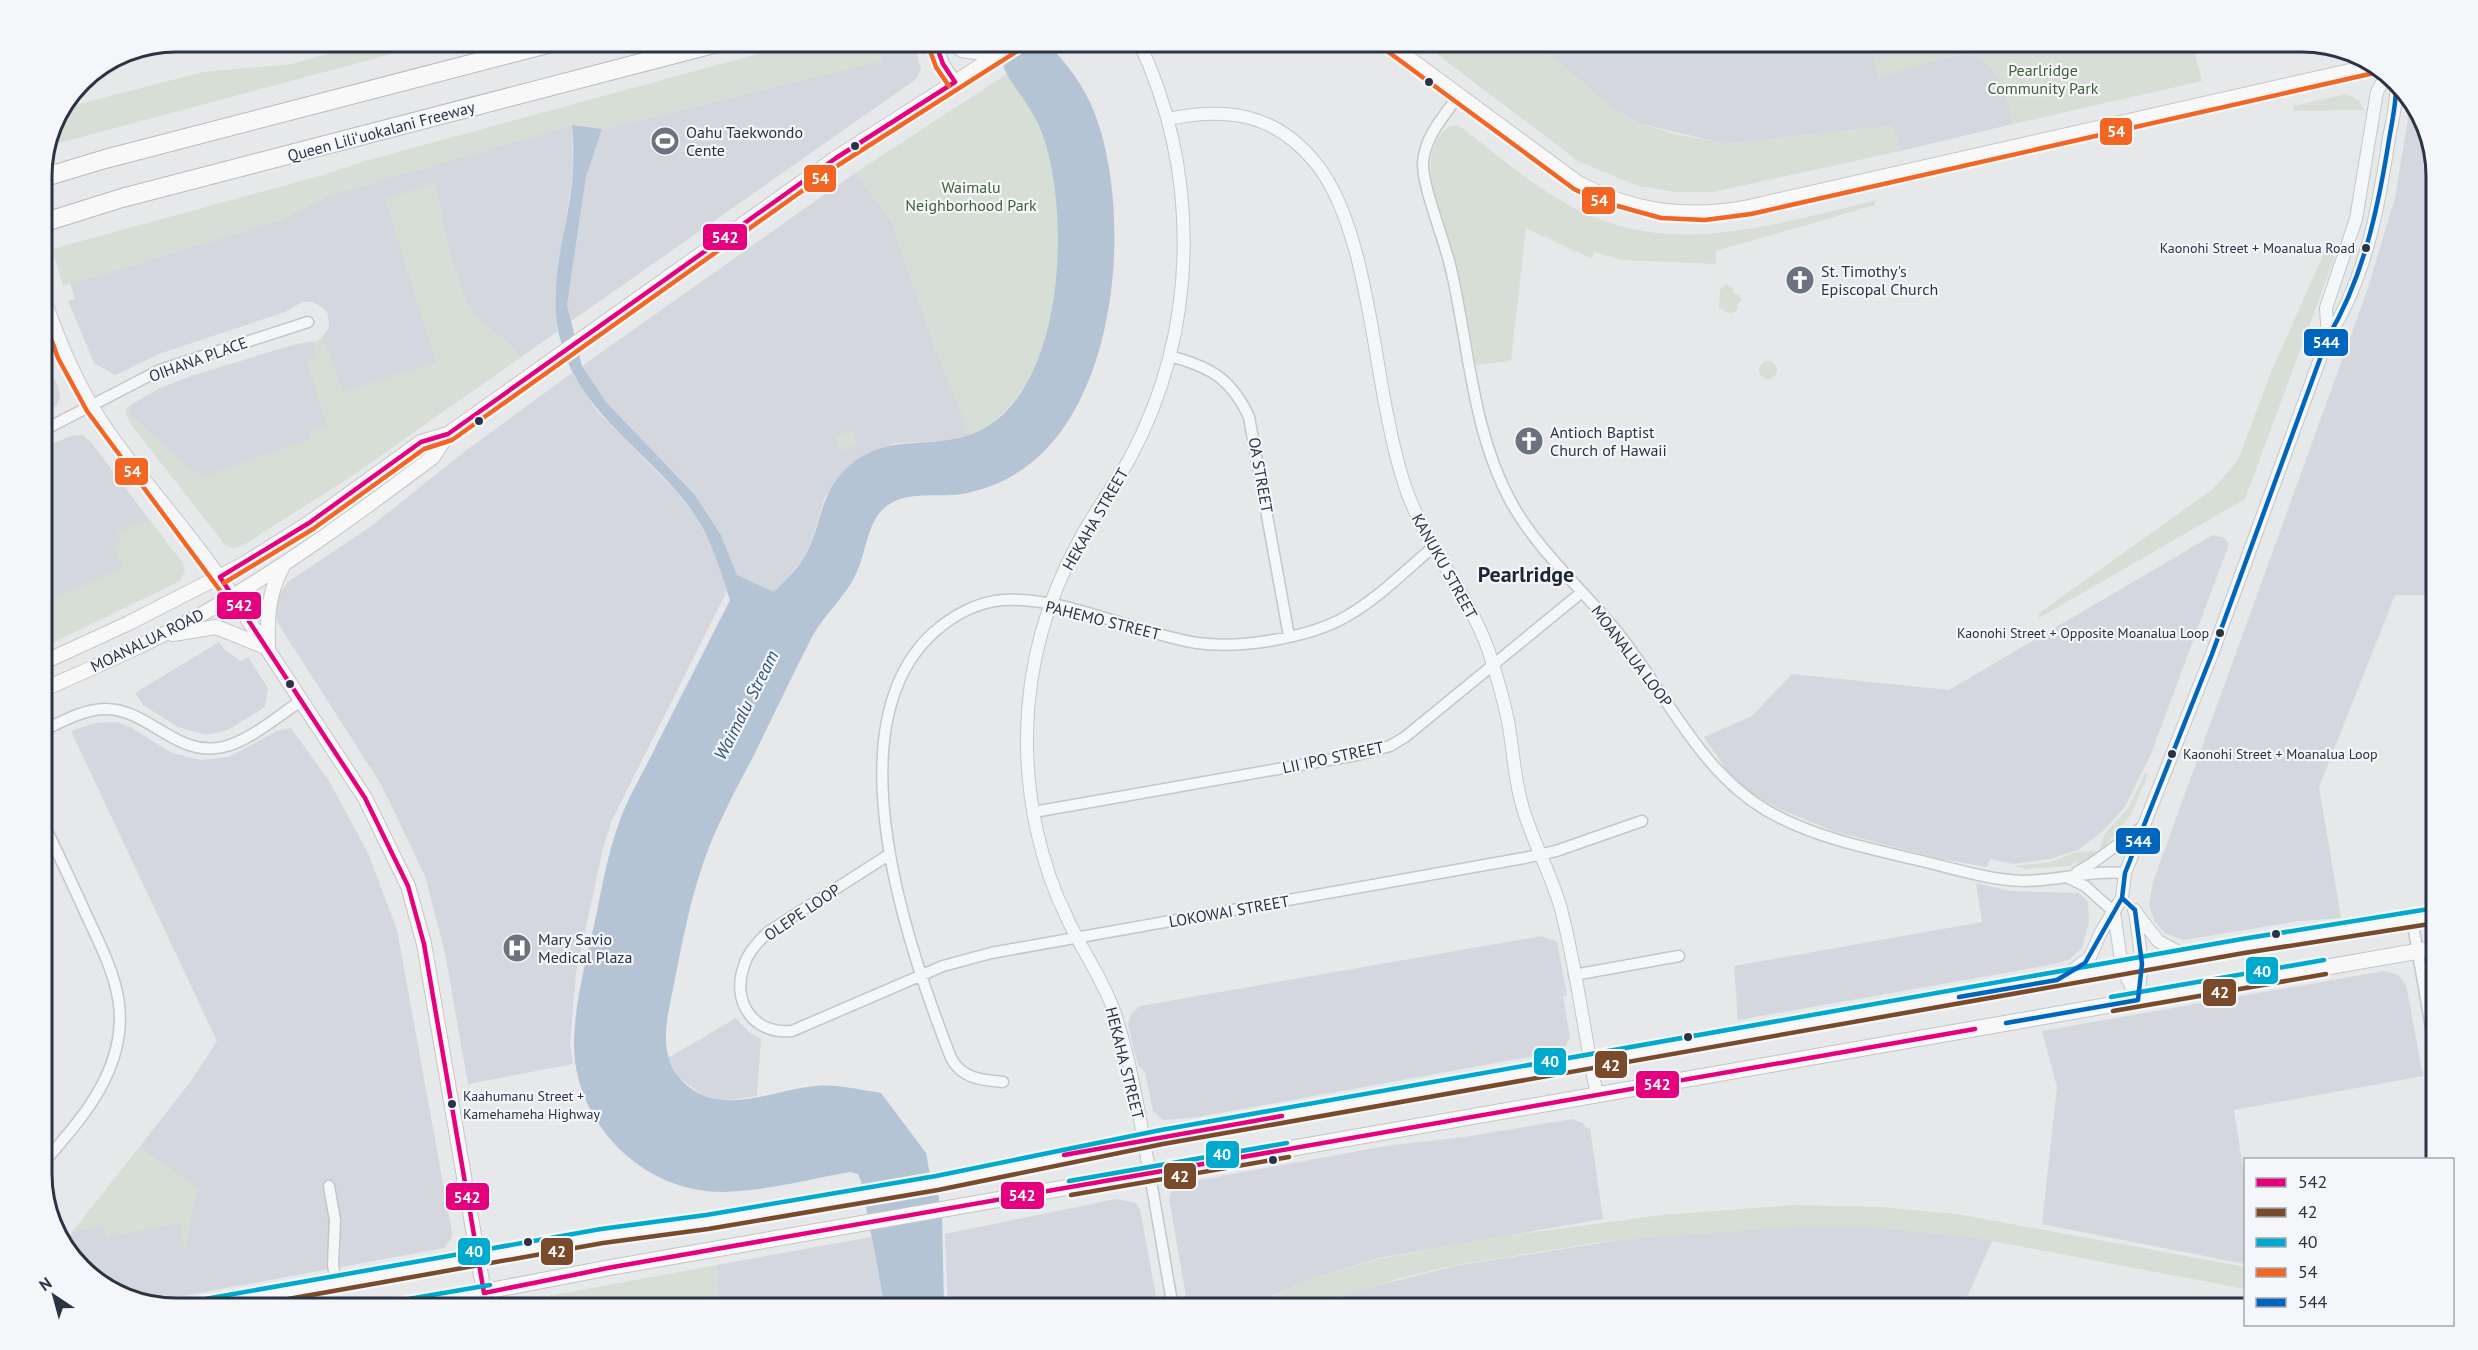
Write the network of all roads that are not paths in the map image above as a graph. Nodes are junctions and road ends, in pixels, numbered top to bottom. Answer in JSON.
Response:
{"nodes":[{"id":1,"x":517,"y":52,"type":"edge"},
{"id":2,"x":683,"y":52,"type":"edge"},
{"id":3,"x":938,"y":52,"type":"edge"},
{"id":4,"x":969,"y":52,"type":"edge"},
{"id":5,"x":1002,"y":52,"type":"edge"},
{"id":6,"x":1143,"y":52,"type":"edge"},
{"id":7,"x":1401,"y":52,"type":"edge"},
{"id":8,"x":995,"y":56,"type":"junction"},
{"id":9,"x":2362,"y":68,"type":"edge"},
{"id":10,"x":955,"y":82,"type":"junction"},
{"id":11,"x":2382,"y":82,"type":"edge"},
{"id":12,"x":1459,"y":95,"type":"junction"},
{"id":13,"x":2395,"y":95,"type":"edge"},
{"id":14,"x":1168,"y":119,"type":"junction"},
{"id":15,"x":53,"y":175,"type":"edge"},
{"id":16,"x":53,"y":220,"type":"edge"},
{"id":17,"x":53,"y":321,"type":"edge"},
{"id":18,"x":308,"y":322,"type":"dead end"},
{"id":19,"x":2328,"y":336,"type":"junction"},
{"id":20,"x":1170,"y":356,"type":"junction"},
{"id":21,"x":93,"y":407,"type":"junction"},
{"id":22,"x":53,"y":426,"type":"edge"},
{"id":23,"x":448,"y":434,"type":"junction"},
{"id":24,"x":1432,"y":548,"type":"junction"},
{"id":25,"x":284,"y":564,"type":"junction"},
{"id":26,"x":220,"y":577,"type":"junction"},
{"id":27,"x":1582,"y":592,"type":"junction"},
{"id":28,"x":233,"y":595,"type":"junction"},
{"id":29,"x":1050,"y":605,"type":"junction"},
{"id":30,"x":1289,"y":636,"type":"junction"},
{"id":31,"x":158,"y":637,"type":"junction"},
{"id":32,"x":268,"y":648,"type":"junction"},
{"id":33,"x":53,"y":658,"type":"edge"},
{"id":34,"x":1493,"y":665,"type":"junction"},
{"id":35,"x":53,"y":685,"type":"edge"},
{"id":36,"x":302,"y":700,"type":"junction"},
{"id":37,"x":53,"y":726,"type":"edge"},
{"id":38,"x":1034,"y":812,"type":"junction"},
{"id":39,"x":1642,"y":821,"type":"dead end"},
{"id":40,"x":2144,"y":827,"type":"junction"},
{"id":41,"x":53,"y":845,"type":"edge"},
{"id":42,"x":890,"y":854,"type":"junction"},
{"id":43,"x":1540,"y":855,"type":"junction"},
{"id":44,"x":2125,"y":873,"type":"junction"},
{"id":45,"x":2066,"y":877,"type":"junction"},
{"id":46,"x":2122,"y":898,"type":"junction"},
{"id":47,"x":2135,"y":910,"type":"junction"},
{"id":48,"x":2114,"y":912,"type":"junction"},
{"id":49,"x":2426,"y":917,"type":"edge"},
{"id":50,"x":2412,"y":919,"type":"junction"},
{"id":51,"x":1077,"y":938,"type":"junction"},
{"id":52,"x":2426,"y":950,"type":"edge"},
{"id":53,"x":2418,"y":951,"type":"junction"},
{"id":54,"x":1679,"y":956,"type":"dead end"},
{"id":55,"x":2186,"y":956,"type":"junction"},
{"id":56,"x":2142,"y":964,"type":"junction"},
{"id":57,"x":2122,"y":968,"type":"junction"},
{"id":58,"x":1574,"y":975,"type":"junction"},
{"id":59,"x":921,"y":976,"type":"junction"},
{"id":60,"x":2057,"y":980,"type":"junction"},
{"id":61,"x":2426,"y":997,"type":"edge"},
{"id":62,"x":2138,"y":1000,"type":"junction"},
{"id":63,"x":1590,"y":1061,"type":"junction"},
{"id":64,"x":1003,"y":1082,"type":"dead end"},
{"id":65,"x":1597,"y":1095,"type":"junction"},
{"id":66,"x":1143,"y":1140,"type":"junction"},
{"id":67,"x":53,"y":1151,"type":"edge"},
{"id":68,"x":1150,"y":1175,"type":"junction"},
{"id":69,"x":328,"y":1186,"type":"dead end"},
{"id":70,"x":478,"y":1259,"type":"junction"},
{"id":71,"x":336,"y":1283,"type":"junction"},
{"id":72,"x":484,"y":1293,"type":"junction"},
{"id":73,"x":251,"y":1298,"type":"edge"},
{"id":74,"x":455,"y":1298,"type":"edge"},
{"id":75,"x":1171,"y":1298,"type":"edge"}],
"edges":[{"from":1,"to":15,"type":"highway"},
{"from":2,"to":16,"type":"highway","name":"Queen Liliʻuokalani Freeway"},
{"from":3,"to":10,"type":"street"},
{"from":4,"to":8,"type":"street"},
{"from":5,"to":8,"type":"main road","name":"MOANALUA ROAD"},
{"from":6,"to":14,"type":"street","name":"HEKAHA STREET"},
{"from":7,"to":12,"type":"main road"},
{"from":8,"to":10,"type":"main road","name":"MOANALUA ROAD"},
{"from":9,"to":12,"type":"main road"},
{"from":10,"to":23,"type":"main road","name":"MOANALUA ROAD"},
{"from":11,"to":19,"type":"street"},
{"from":12,"to":27,"type":"street","name":"MOANALUA LOOP"},
{"from":13,"to":19,"type":"street"},
{"from":14,"to":20,"type":"street","name":"HEKAHA STREET"},
{"from":14,"to":24,"type":"street","name":"KANUKU STREET"},
{"from":17,"to":21,"type":"street"},
{"from":18,"to":21,"type":"street","name":"OIHANA PLACE"},
{"from":19,"to":40,"type":"street"},
{"from":20,"to":29,"type":"street","name":"HEKAHA STREET"},
{"from":20,"to":30,"type":"street","name":"OA STREET"},
{"from":21,"to":22,"type":"street","name":"OIHANA PLACE"},
{"from":21,"to":26,"type":"street"},
{"from":23,"to":25,"type":"main road","name":"MOANALUA ROAD"},
{"from":23,"to":26,"type":"main road","name":"MOANALUA ROAD"},
{"from":24,"to":30,"type":"street","name":"PAHEMO STREET"},
{"from":24,"to":34,"type":"street","name":"KANUKU STREET"},
{"from":25,"to":28,"type":"main road","name":"MOANALUA ROAD"},
{"from":25,"to":32,"type":"main road"},
{"from":26,"to":28,"type":"main road"},
{"from":26,"to":33,"type":"main road","name":"MOANALUA ROAD"},
{"from":27,"to":34,"type":"street","name":"LII IPO STREET"},
{"from":27,"to":45,"type":"street","name":"MOANALUA LOOP"},
{"from":28,"to":31,"type":"main road","name":"MOANALUA ROAD"},
{"from":28,"to":32,"type":"main road"},
{"from":29,"to":30,"type":"street","name":"PAHEMO STREET"},
{"from":29,"to":38,"type":"street","name":"HEKAHA STREET"},
{"from":29,"to":42,"type":"street","name":"PAHEMO STREET"},
{"from":31,"to":32,"type":"main road"},
{"from":31,"to":35,"type":"main road","name":"MOANALUA ROAD"},
{"from":32,"to":36,"type":"main road"},
{"from":34,"to":38,"type":"street","name":"LII IPO STREET"},
{"from":34,"to":43,"type":"street","name":"KANUKU STREET"},
{"from":36,"to":37,"type":"street"},
{"from":36,"to":70,"type":"main road"},
{"from":38,"to":51,"type":"street","name":"HEKAHA STREET"},
{"from":39,"to":43,"type":"street","name":"LOKOWAI STREET"},
{"from":40,"to":44,"type":"street"},
{"from":40,"to":45,"type":"street","name":"MOANALUA LOOP"},
{"from":41,"to":67,"type":"street"},
{"from":42,"to":59,"type":"street","name":"PAHEMO STREET"},
{"from":42,"to":59,"type":"street","name":"OLEPE LOOP"},
{"from":43,"to":51,"type":"street","name":"LOKOWAI STREET"},
{"from":43,"to":58,"type":"street","name":"KANUKU STREET"},
{"from":44,"to":45,"type":"street","name":"MOANALUA LOOP"},
{"from":44,"to":46,"type":"street"},
{"from":45,"to":48,"type":"street"},
{"from":46,"to":47,"type":"street"},
{"from":46,"to":48,"type":"street"},
{"from":47,"to":55,"type":"street"},
{"from":47,"to":56,"type":"street"},
{"from":48,"to":57,"type":"street"},
{"from":48,"to":60,"type":"street"},
{"from":49,"to":50,"type":"main road"},
{"from":50,"to":53,"type":"street"},
{"from":50,"to":55,"type":"main road"},
{"from":51,"to":59,"type":"street","name":"LOKOWAI STREET"},
{"from":51,"to":66,"type":"street","name":"HEKAHA STREET"},
{"from":52,"to":53,"type":"main road"},
{"from":53,"to":61,"type":"street"},
{"from":53,"to":62,"type":"main road"},
{"from":54,"to":58,"type":"street"},
{"from":55,"to":56,"type":"main road"},
{"from":56,"to":57,"type":"main road"},
{"from":56,"to":62,"type":"street"},
{"from":57,"to":60,"type":"main road"},
{"from":57,"to":62,"type":"street"},
{"from":58,"to":63,"type":"street","name":"KANUKU STREET"},
{"from":59,"to":64,"type":"street","name":"PAHEMO STREET"},
{"from":60,"to":63,"type":"main road"},
{"from":62,"to":65,"type":"main road"},
{"from":63,"to":65,"type":"street","name":"KANUKU STREET"},
{"from":63,"to":66,"type":"main road"},
{"from":65,"to":68,"type":"main road"},
{"from":66,"to":68,"type":"street","name":"HEKAHA STREET"},
{"from":66,"to":70,"type":"main road"},
{"from":68,"to":72,"type":"main road"},
{"from":68,"to":75,"type":"street","name":"HEKAHA STREET"},
{"from":69,"to":71,"type":"street"},
{"from":70,"to":71,"type":"main road"},
{"from":70,"to":72,"type":"main road"},
{"from":71,"to":73,"type":"main road"},
{"from":72,"to":74,"type":"main road"}]}
